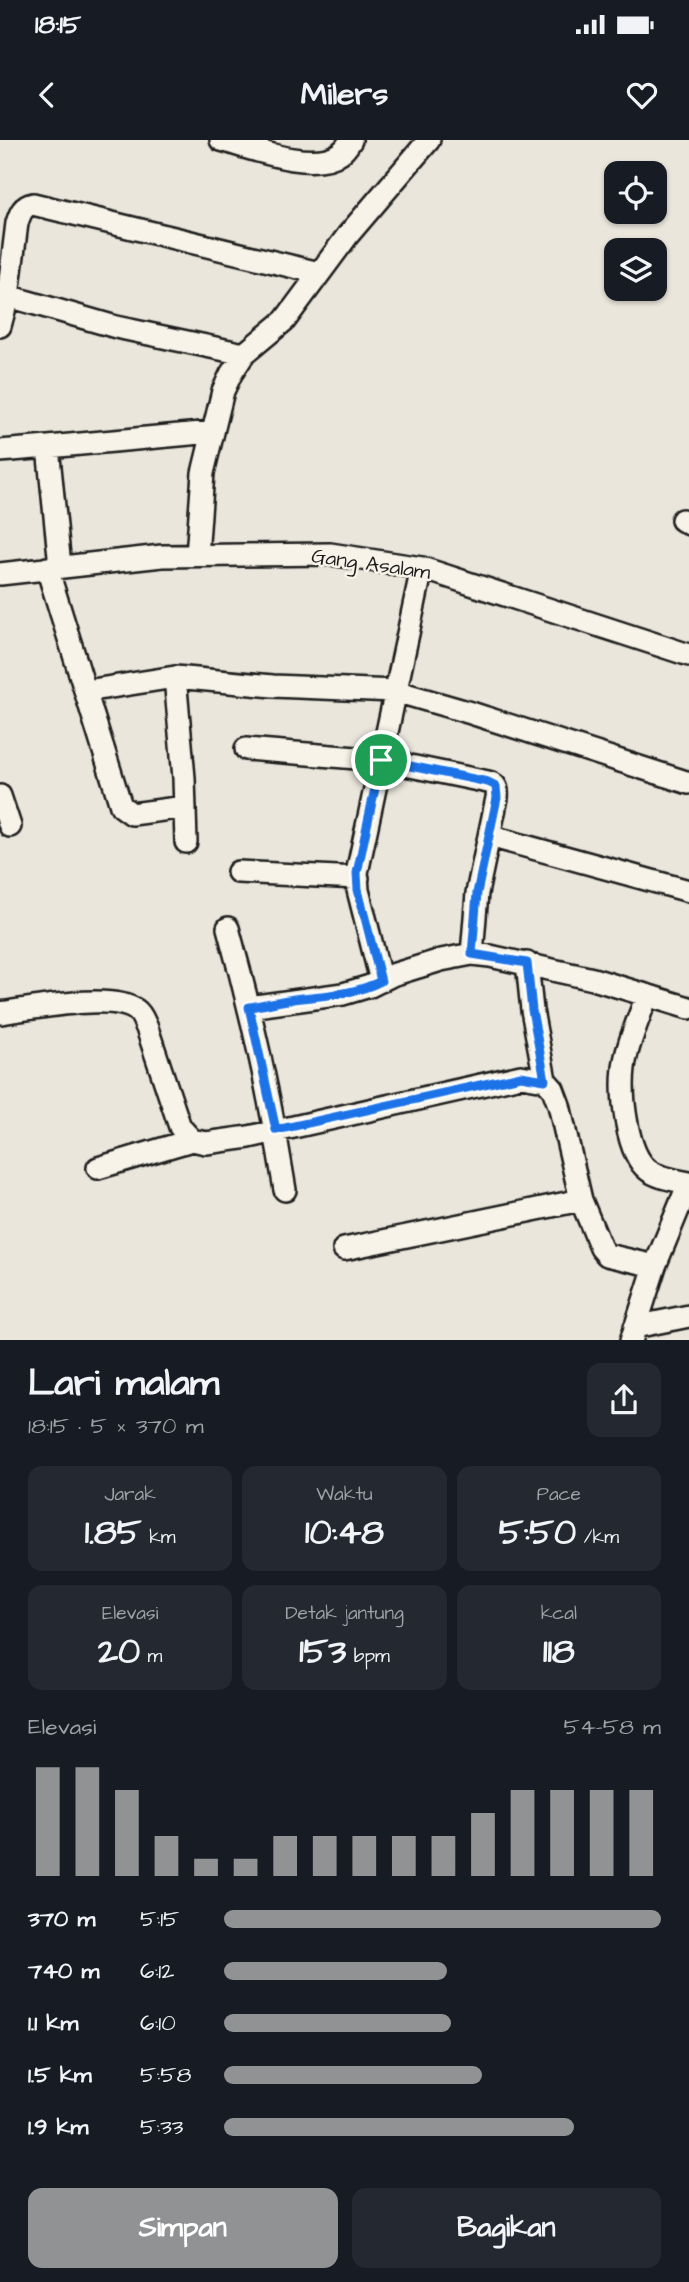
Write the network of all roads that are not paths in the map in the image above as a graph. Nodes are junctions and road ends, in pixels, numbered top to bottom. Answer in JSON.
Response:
{"nodes":[{"id":1,"x":221,"y":140,"type":"edge"},
{"id":2,"x":351,"y":140,"type":"edge"},
{"id":3,"x":429,"y":140,"type":"edge"},
{"id":4,"x":318,"y":273,"type":"junction"},
{"id":5,"x":8,"y":296,"type":"junction"},
{"id":6,"x":0,"y":326,"type":"edge"},
{"id":7,"x":244,"y":354,"type":"junction"},
{"id":8,"x":212,"y":432,"type":"junction"},
{"id":9,"x":47,"y":447,"type":"junction"},
{"id":10,"x":0,"y":451,"type":"edge"},
{"id":11,"x":197,"y":555,"type":"junction"},
{"id":12,"x":53,"y":567,"type":"junction"},
{"id":13,"x":422,"y":568,"type":"junction"},
{"id":14,"x":0,"y":574,"type":"edge"},
{"id":15,"x":688,"y":652,"type":"edge"},
{"id":16,"x":174,"y":677,"type":"junction"},
{"id":17,"x":86,"y":691,"type":"junction"},
{"id":18,"x":395,"y":691,"type":"junction"},
{"id":19,"x":246,"y":749,"type":"dead end"},
{"id":20,"x":381,"y":760,"type":"junction"},
{"id":21,"x":689,"y":783,"type":"edge"},
{"id":22,"x":0,"y":796,"type":"edge"},
{"id":23,"x":185,"y":807,"type":"junction"},
{"id":24,"x":10,"y":826,"type":"dead end"},
{"id":25,"x":489,"y":836,"type":"junction"},
{"id":26,"x":186,"y":842,"type":"dead end"},
{"id":27,"x":238,"y":872,"type":"dead end"},
{"id":28,"x":358,"y":878,"type":"junction"},
{"id":29,"x":689,"y":891,"type":"edge"},
{"id":30,"x":228,"y":928,"type":"dead end"},
{"id":31,"x":472,"y":954,"type":"junction"},
{"id":32,"x":527,"y":963,"type":"junction"},
{"id":33,"x":381,"y":981,"type":"junction"},
{"id":34,"x":647,"y":995,"type":"junction"},
{"id":35,"x":249,"y":1007,"type":"junction"},
{"id":36,"x":689,"y":1008,"type":"edge"},
{"id":37,"x":0,"y":1013,"type":"edge"},
{"id":38,"x":545,"y":1080,"type":"junction"},
{"id":39,"x":276,"y":1130,"type":"junction"},
{"id":40,"x":192,"y":1140,"type":"junction"},
{"id":41,"x":98,"y":1168,"type":"dead end"},
{"id":42,"x":689,"y":1183,"type":"edge"},
{"id":43,"x":285,"y":1190,"type":"dead end"},
{"id":44,"x":581,"y":1200,"type":"junction"},
{"id":45,"x":344,"y":1249,"type":"dead end"},
{"id":46,"x":655,"y":1266,"type":"junction"},
{"id":47,"x":689,"y":1317,"type":"edge"},
{"id":48,"x":633,"y":1334,"type":"edge"}],
"edges":[{"from":1,"to":2,"type":"street"},
{"from":3,"to":4,"type":"street"},
{"from":4,"to":5,"type":"street"},
{"from":4,"to":7,"type":"street"},
{"from":5,"to":6,"type":"street"},
{"from":5,"to":7,"type":"street"},
{"from":7,"to":8,"type":"street"},
{"from":8,"to":9,"type":"street"},
{"from":8,"to":11,"type":"street"},
{"from":9,"to":10,"type":"street"},
{"from":9,"to":12,"type":"street"},
{"from":11,"to":12,"type":"street","name":"Gang Asalam"},
{"from":11,"to":13,"type":"street","name":"Gang Asalam"},
{"from":12,"to":14,"type":"street","name":"Gang Asalam"},
{"from":12,"to":17,"type":"street"},
{"from":13,"to":15,"type":"street","name":"Gang Asalam"},
{"from":13,"to":18,"type":"street"},
{"from":16,"to":17,"type":"street"},
{"from":16,"to":18,"type":"street"},
{"from":16,"to":23,"type":"street"},
{"from":17,"to":23,"type":"street"},
{"from":18,"to":20,"type":"street"},
{"from":18,"to":21,"type":"street"},
{"from":19,"to":20,"type":"street"},
{"from":20,"to":25,"type":"street"},
{"from":20,"to":28,"type":"street"},
{"from":22,"to":24,"type":"street"},
{"from":23,"to":26,"type":"street"},
{"from":25,"to":29,"type":"street"},
{"from":25,"to":31,"type":"street"},
{"from":27,"to":28,"type":"street"},
{"from":28,"to":33,"type":"street"},
{"from":30,"to":35,"type":"street"},
{"from":31,"to":32,"type":"street"},
{"from":31,"to":33,"type":"street"},
{"from":32,"to":34,"type":"street"},
{"from":32,"to":38,"type":"street"},
{"from":33,"to":35,"type":"street"},
{"from":34,"to":36,"type":"street"},
{"from":34,"to":42,"type":"street"},
{"from":35,"to":39,"type":"street"},
{"from":37,"to":40,"type":"street"},
{"from":38,"to":39,"type":"street"},
{"from":38,"to":44,"type":"street"},
{"from":39,"to":40,"type":"street"},
{"from":39,"to":43,"type":"street"},
{"from":40,"to":41,"type":"street"},
{"from":42,"to":46,"type":"street"},
{"from":44,"to":45,"type":"street"},
{"from":44,"to":46,"type":"street"},
{"from":46,"to":48,"type":"street"},
{"from":47,"to":48,"type":"street"}]}
